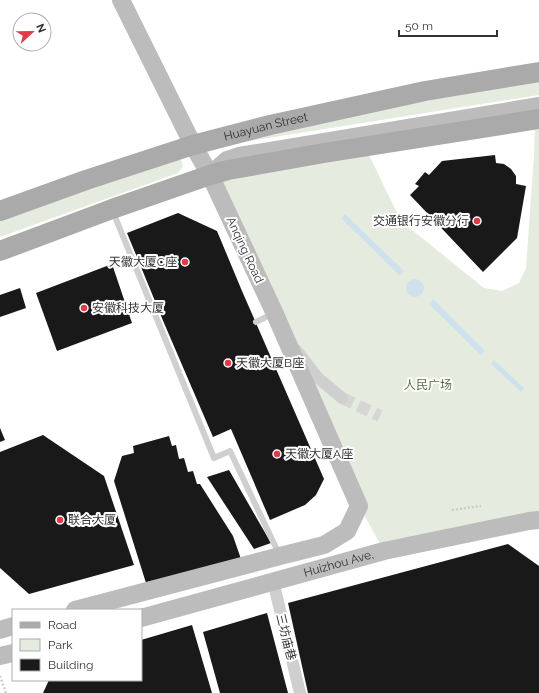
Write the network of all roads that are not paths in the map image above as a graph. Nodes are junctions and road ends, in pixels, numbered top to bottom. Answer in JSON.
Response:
{"nodes":[{"id":1,"x":121,"y":0,"type":"edge"},
{"id":2,"x":539,"y":72,"type":"edge"},
{"id":3,"x":539,"y":106,"type":"edge"},
{"id":4,"x":539,"y":119,"type":"edge"},
{"id":5,"x":193,"y":145,"type":"junction"},
{"id":6,"x":210,"y":175,"type":"junction"},
{"id":7,"x":112,"y":209,"type":"junction"},
{"id":8,"x":0,"y":211,"type":"edge"},
{"id":9,"x":0,"y":251,"type":"edge"},
{"id":10,"x":275,"y":314,"type":"junction"},
{"id":11,"x":256,"y":322,"type":"dead end"},
{"id":12,"x":283,"y":333,"type":"junction"},
{"id":13,"x":342,"y":398,"type":"tunnel mouth"},
{"id":14,"x":359,"y":506,"type":"joint"},
{"id":15,"x":536,"y":522,"type":"edge"},
{"id":16,"x":280,"y":556,"type":"junction"},
{"id":17,"x":273,"y":581,"type":"junction"},
{"id":18,"x":79,"y":609,"type":"edge"},
{"id":19,"x":142,"y":618,"type":"edge"},
{"id":20,"x":12,"y":626,"type":"edge"},
{"id":21,"x":0,"y":630,"type":"edge"},
{"id":22,"x":12,"y":653,"type":"edge"},
{"id":23,"x":0,"y":656,"type":"edge"},
{"id":24,"x":300,"y":693,"type":"edge"}],
"edges":[{"from":1,"to":5,"type":"main road","name":"Anqing Road"},
{"from":2,"to":5,"type":"main road","name":"Huayuan Street"},
{"from":3,"to":6,"type":"main road","name":"Huayuan Street"},
{"from":4,"to":6,"type":"main road","name":"Huayuan Street"},
{"from":5,"to":6,"type":"main road","name":"Anqing Road"},
{"from":5,"to":8,"type":"main road","name":"Huayuan Street"},
{"from":6,"to":7,"type":"main road","name":"Huayuan Street"},
{"from":6,"to":10,"type":"main road","name":"Anqing Road"},
{"from":7,"to":9,"type":"main road","name":"Huayuan Street"},
{"from":7,"to":16,"type":"lane"},
{"from":10,"to":11,"type":"lane"},
{"from":10,"to":12,"type":"main road","name":"Anqing Road"},
{"from":12,"to":13,"type":"street"},
{"from":12,"to":14,"type":"main road","name":"Anqing Road"},
{"from":14,"to":16,"type":"main road","name":"Huizhou Ave,"},
{"from":15,"to":17,"type":"main road","name":"Huizhou Ave,"},
{"from":16,"to":18,"type":"main road","name":"Huizhou Ave,"},
{"from":17,"to":19,"type":"main road","name":"Huizhou Ave,"},
{"from":17,"to":24,"type":"street","name":"三坊庙巷"},
{"from":20,"to":21,"type":"main road"},
{"from":22,"to":23,"type":"main road"}]}
